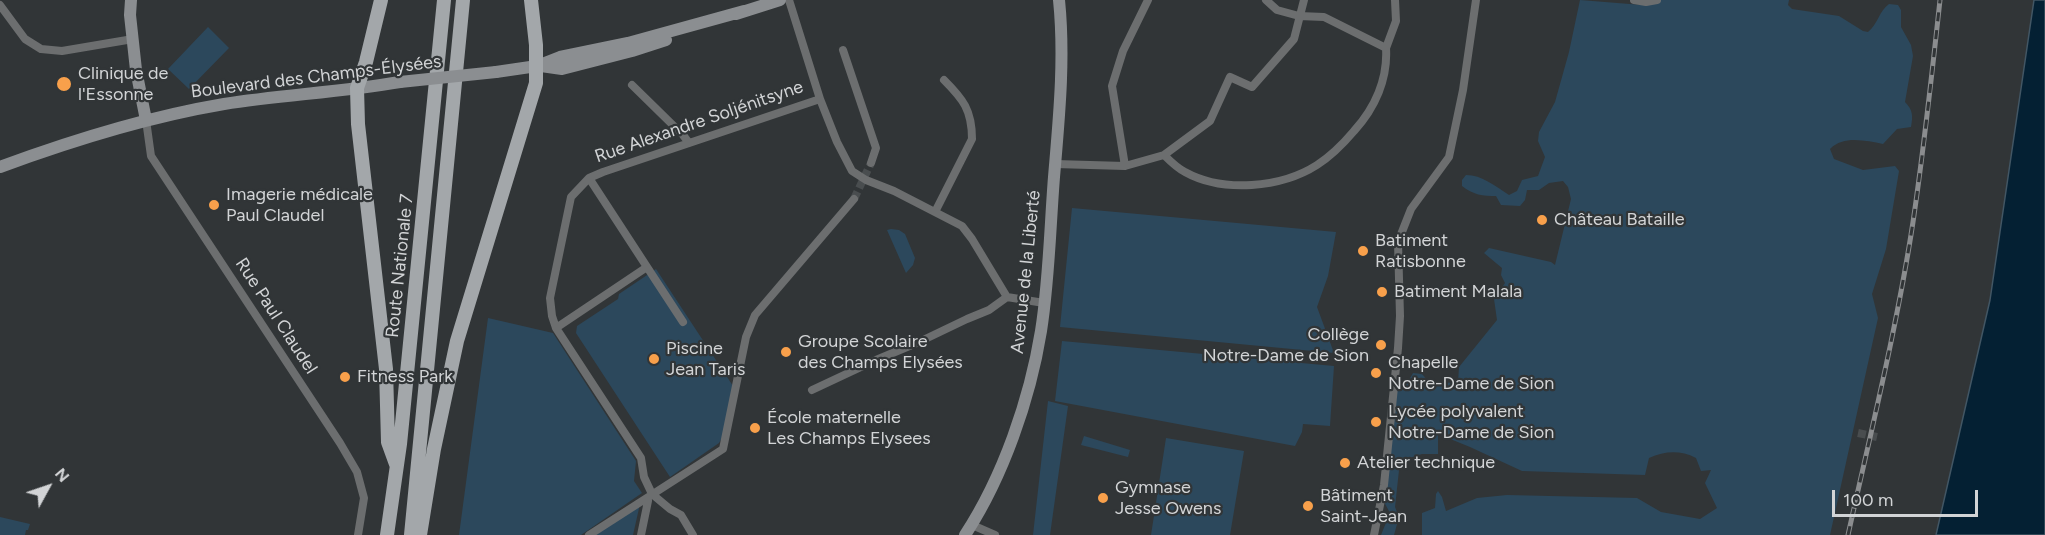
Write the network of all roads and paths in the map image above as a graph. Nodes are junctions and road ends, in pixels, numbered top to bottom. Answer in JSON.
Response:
{"nodes":[{"id":1,"x":131,"y":0,"type":"edge"},
{"id":2,"x":381,"y":0,"type":"edge"},
{"id":3,"x":444,"y":0,"type":"edge"},
{"id":4,"x":463,"y":0,"type":"edge"},
{"id":5,"x":531,"y":0,"type":"edge"},
{"id":6,"x":780,"y":0,"type":"edge"},
{"id":7,"x":789,"y":0,"type":"edge"},
{"id":8,"x":1059,"y":0,"type":"edge"},
{"id":9,"x":1148,"y":0,"type":"edge"},
{"id":10,"x":1266,"y":0,"type":"edge"},
{"id":11,"x":1304,"y":0,"type":"edge"},
{"id":12,"x":1395,"y":0,"type":"edge"},
{"id":13,"x":1476,"y":0,"type":"edge"},
{"id":14,"x":1634,"y":0,"type":"edge"},
{"id":15,"x":1657,"y":0,"type":"edge"},
{"id":16,"x":0,"y":5,"type":"edge"},
{"id":17,"x":1299,"y":16,"type":"junction"},
{"id":18,"x":133,"y":39,"type":"junction"},
{"id":19,"x":1386,"y":48,"type":"junction"},
{"id":20,"x":843,"y":50,"type":"dead end"},
{"id":21,"x":537,"y":66,"type":"junction"},
{"id":22,"x":944,"y":80,"type":"dead end"},
{"id":23,"x":632,"y":85,"type":"dead end"},
{"id":24,"x":357,"y":88,"type":"junction"},
{"id":25,"x":820,"y":99,"type":"junction"},
{"id":26,"x":146,"y":120,"type":"junction"},
{"id":27,"x":689,"y":143,"type":"junction"},
{"id":28,"x":1164,"y":154,"type":"junction"},
{"id":29,"x":871,"y":163,"type":"tunnel mouth"},
{"id":30,"x":1055,"y":164,"type":"junction"},
{"id":31,"x":1125,"y":166,"type":"junction"},
{"id":32,"x":0,"y":167,"type":"edge"},
{"id":33,"x":589,"y":178,"type":"junction"},
{"id":34,"x":854,"y":199,"type":"tunnel mouth"},
{"id":35,"x":935,"y":212,"type":"junction"},
{"id":36,"x":647,"y":267,"type":"junction"},
{"id":37,"x":1007,"y":297,"type":"junction"},
{"id":38,"x":1044,"y":303,"type":"junction"},
{"id":39,"x":683,"y":322,"type":"dead end"},
{"id":40,"x":556,"y":328,"type":"junction"},
{"id":41,"x":812,"y":390,"type":"dead end"},
{"id":42,"x":396,"y":466,"type":"junction"},
{"id":43,"x":650,"y":498,"type":"junction"},
{"id":44,"x":969,"y":530,"type":"edge"},
{"id":45,"x":358,"y":535,"type":"edge"},
{"id":46,"x":387,"y":535,"type":"edge"},
{"id":47,"x":411,"y":535,"type":"edge"},
{"id":48,"x":420,"y":535,"type":"edge"},
{"id":49,"x":588,"y":535,"type":"edge"},
{"id":50,"x":641,"y":535,"type":"edge"},
{"id":51,"x":693,"y":535,"type":"edge"},
{"id":52,"x":995,"y":535,"type":"edge"},
{"id":53,"x":1374,"y":535,"type":"edge"}],
"edges":[{"from":1,"to":18,"type":"street"},
{"from":2,"to":24,"type":"main road"},
{"from":3,"to":42,"type":"main road","name":"Route Nationale 7"},
{"from":4,"to":47,"type":"main road","name":"Route Nationale 7"},
{"from":5,"to":21,"type":"main road"},
{"from":6,"to":21,"type":"street","name":"Boulevard des Champs-Élysées"},
{"from":7,"to":25,"type":"street"},
{"from":8,"to":30,"type":"street","name":"Avenue de la Liberté"},
{"from":9,"to":31,"type":"street"},
{"from":10,"to":17,"type":"street"},
{"from":11,"to":17,"type":"street"},
{"from":12,"to":19,"type":"street"},
{"from":13,"to":53,"type":"street"},
{"from":14,"to":15,"type":"street"},
{"from":16,"to":18,"type":"street"},
{"from":17,"to":19,"type":"street"},
{"from":17,"to":28,"type":"street"},
{"from":18,"to":26,"type":"street"},
{"from":19,"to":28,"type":"street"},
{"from":20,"to":29,"type":"street"},
{"from":21,"to":24,"type":"street","name":"Boulevard des Champs-Élysées","bridge":true},
{"from":21,"to":48,"type":"main road"},
{"from":22,"to":35,"type":"street"},
{"from":23,"to":27,"type":"street"},
{"from":24,"to":26,"type":"street","name":"Boulevard des Champs-Élysées"},
{"from":24,"to":42,"type":"main road"},
{"from":25,"to":27,"type":"street","name":"Rue Alexandre Soljénitsyne"},
{"from":25,"to":35,"type":"street"},
{"from":26,"to":32,"type":"street","name":"Boulevard des Champs-Élysées"},
{"from":26,"to":45,"type":"street","name":"Rue Paul Claudel"},
{"from":27,"to":33,"type":"street","name":"Rue Alexandre Soljénitsyne"},
{"from":28,"to":31,"type":"street"},
{"from":30,"to":31,"type":"street"},
{"from":30,"to":38,"type":"street","name":"Avenue de la Liberté"},
{"from":33,"to":36,"type":"street","name":"Rue Alexandre Soljénitsyne"},
{"from":33,"to":40,"type":"street","name":"Rue Alexandre Soljénitsyne"},
{"from":34,"to":43,"type":"street"},
{"from":35,"to":37,"type":"street"},
{"from":36,"to":39,"type":"street","name":"Rue Alexandre Soljénitsyne"},
{"from":36,"to":40,"type":"street"},
{"from":37,"to":38,"type":"street"},
{"from":37,"to":41,"type":"street"},
{"from":38,"to":44,"type":"street","name":"Avenue de la Liberté"},
{"from":40,"to":43,"type":"street","name":"Rue Alexandre Soljénitsyne"},
{"from":42,"to":46,"type":"main road","name":"Route Nationale 7"},
{"from":43,"to":49,"type":"street"},
{"from":43,"to":50,"type":"street"},
{"from":43,"to":51,"type":"street"},
{"from":44,"to":52,"type":"street"}]}
